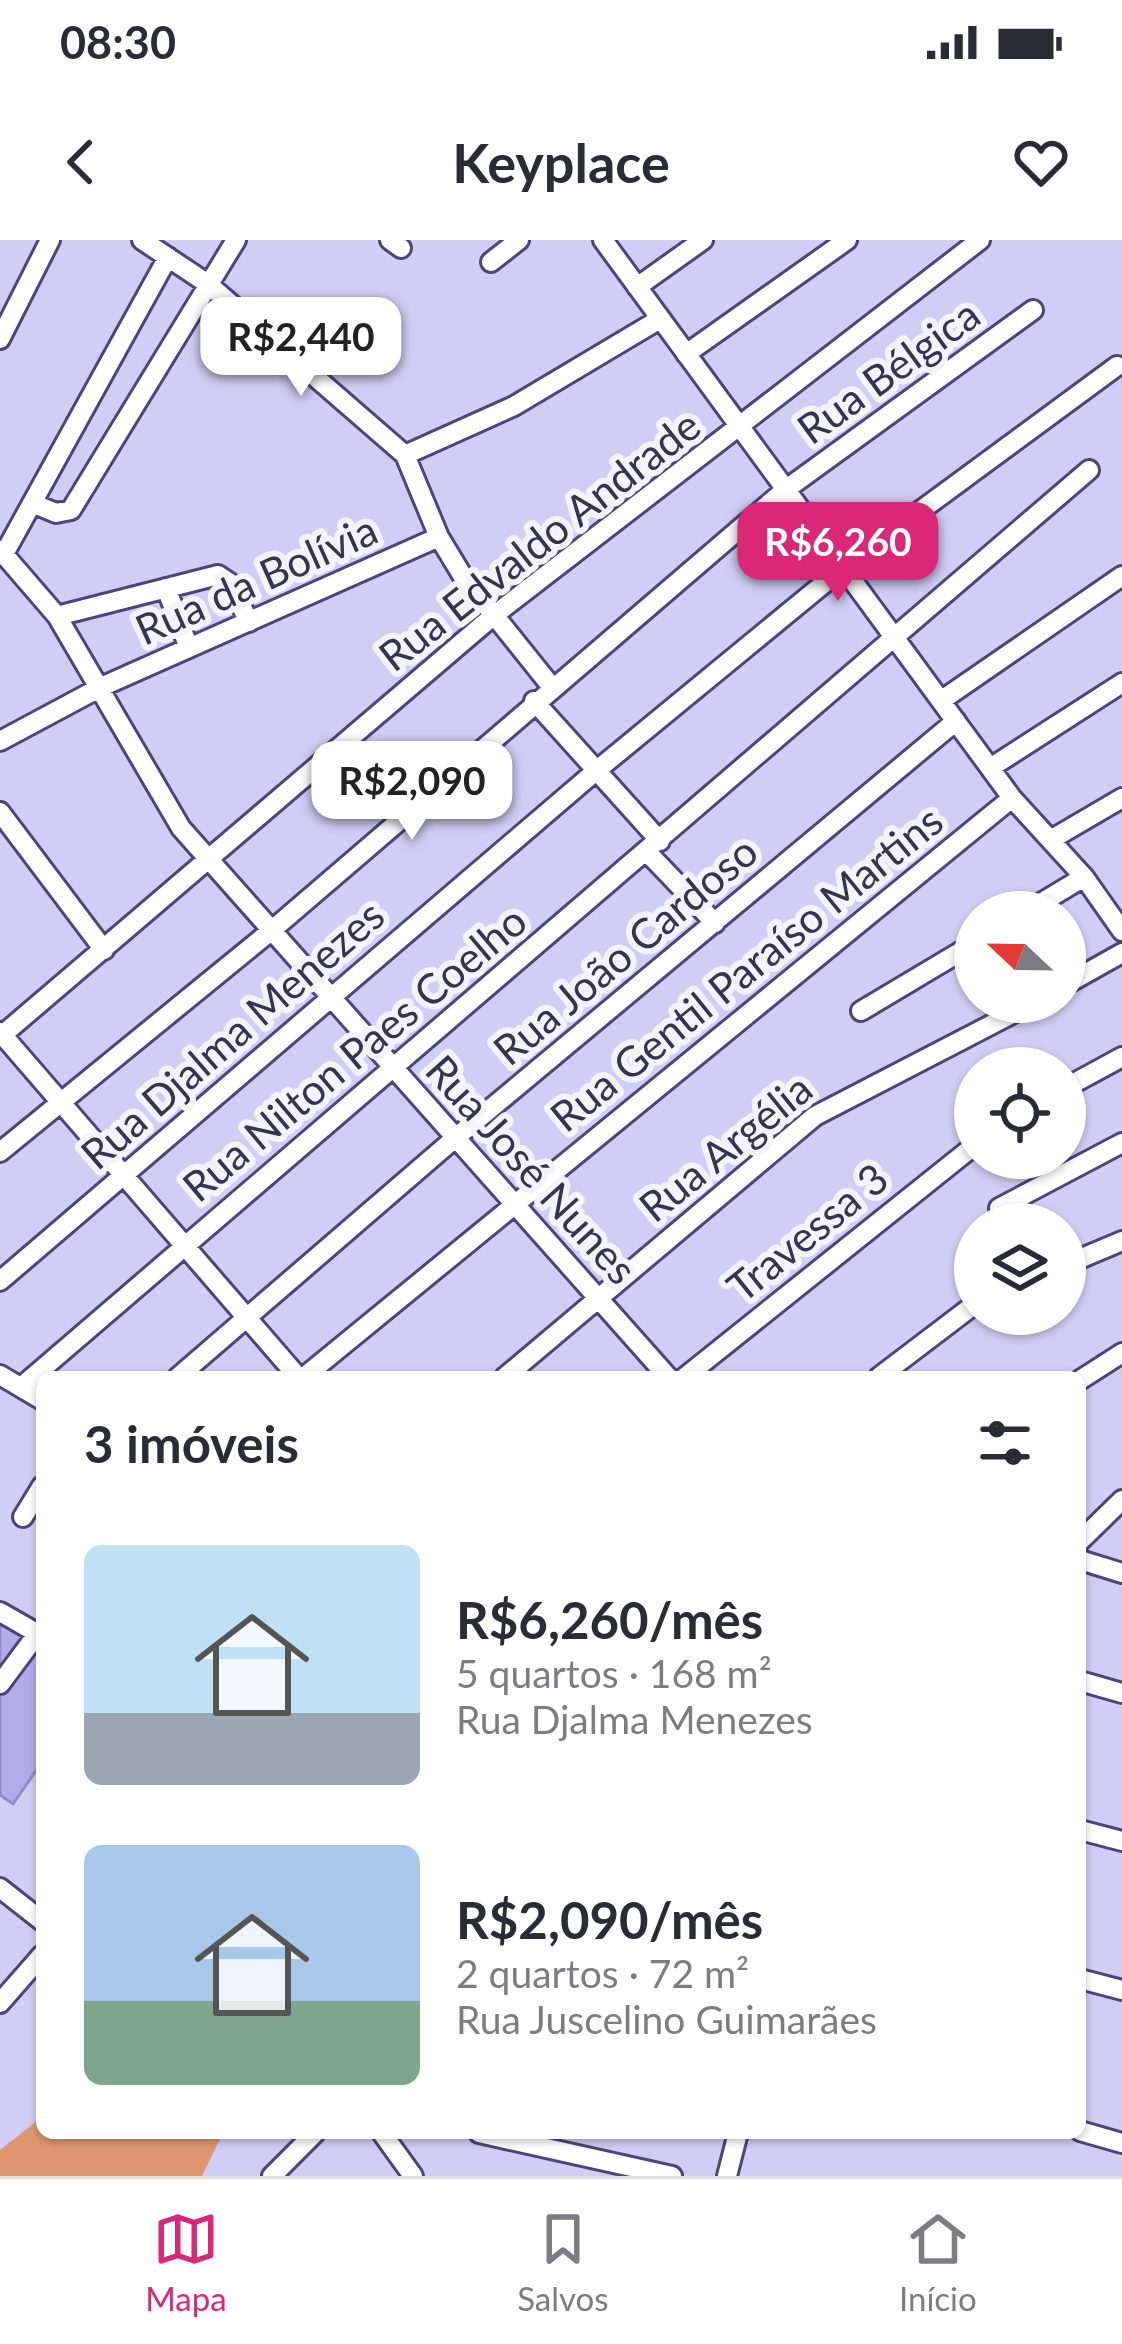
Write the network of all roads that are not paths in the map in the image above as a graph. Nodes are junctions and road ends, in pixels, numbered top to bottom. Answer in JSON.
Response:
{"nodes":[{"id":1,"x":50,"y":240,"type":"edge"},
{"id":2,"x":142,"y":240,"type":"edge"},
{"id":3,"x":236,"y":240,"type":"edge"},
{"id":4,"x":519,"y":240,"type":"edge"},
{"id":5,"x":603,"y":240,"type":"edge"},
{"id":6,"x":703,"y":240,"type":"edge"},
{"id":7,"x":847,"y":240,"type":"edge"},
{"id":8,"x":976,"y":241,"type":"edge"},
{"id":9,"x":168,"y":257,"type":"junction"},
{"id":10,"x":491,"y":262,"type":"dead end"},
{"id":11,"x":208,"y":284,"type":"junction"},
{"id":12,"x":638,"y":287,"type":"junction"},
{"id":13,"x":1033,"y":310,"type":"dead end"},
{"id":14,"x":660,"y":319,"type":"junction"},
{"id":15,"x":0,"y":339,"type":"edge"},
{"id":16,"x":686,"y":354,"type":"junction"},
{"id":17,"x":1117,"y":366,"type":"dead end"},
{"id":18,"x":740,"y":427,"type":"junction"},
{"id":19,"x":405,"y":454,"type":"junction"},
{"id":20,"x":1089,"y":470,"type":"dead end"},
{"id":21,"x":785,"y":490,"type":"junction"},
{"id":22,"x":32,"y":503,"type":"junction"},
{"id":23,"x":440,"y":537,"type":"junction"},
{"id":24,"x":2,"y":552,"type":"edge"},
{"id":25,"x":844,"y":567,"type":"junction"},
{"id":26,"x":1122,"y":576,"type":"edge"},
{"id":27,"x":166,"y":588,"type":"junction"},
{"id":28,"x":57,"y":616,"type":"junction"},
{"id":29,"x":493,"y":616,"type":"junction"},
{"id":30,"x":249,"y":622,"type":"junction"},
{"id":31,"x":896,"y":633,"type":"junction"},
{"id":32,"x":189,"y":648,"type":"junction"},
{"id":33,"x":1122,"y":682,"type":"edge"},
{"id":34,"x":551,"y":686,"type":"junction"},
{"id":35,"x":101,"y":687,"type":"junction"},
{"id":36,"x":534,"y":700,"type":"junction"},
{"id":37,"x":942,"y":700,"type":"junction"},
{"id":38,"x":956,"y":722,"type":"junction"},
{"id":39,"x":0,"y":741,"type":"edge"},
{"id":40,"x":990,"y":768,"type":"junction"},
{"id":41,"x":597,"y":770,"type":"junction"},
{"id":42,"x":1012,"y":797,"type":"junction"},
{"id":43,"x":1122,"y":798,"type":"edge"},
{"id":44,"x":0,"y":812,"type":"edge"},
{"id":45,"x":1052,"y":839,"type":"junction"},
{"id":46,"x":654,"y":847,"type":"junction"},
{"id":47,"x":207,"y":859,"type":"junction"},
{"id":48,"x":1084,"y":877,"type":"junction"},
{"id":49,"x":1061,"y":891,"type":"edge"},
{"id":50,"x":1115,"y":909,"type":"edge"},
{"id":51,"x":715,"y":923,"type":"junction"},
{"id":52,"x":272,"y":930,"type":"junction"},
{"id":53,"x":1122,"y":932,"type":"edge"},
{"id":54,"x":104,"y":950,"type":"junction"},
{"id":55,"x":1122,"y":953,"type":"edge"},
{"id":56,"x":954,"y":956,"type":"edge"},
{"id":57,"x":1086,"y":973,"type":"edge"},
{"id":58,"x":331,"y":996,"type":"junction"},
{"id":59,"x":861,"y":1011,"type":"dead end"},
{"id":60,"x":994,"y":1023,"type":"edge"},
{"id":61,"x":1,"y":1034,"type":"edge"},
{"id":62,"x":1122,"y":1058,"type":"edge"},
{"id":63,"x":394,"y":1068,"type":"junction"},
{"id":64,"x":1086,"y":1077,"type":"edge"},
{"id":65,"x":58,"y":1099,"type":"junction"},
{"id":66,"x":454,"y":1138,"type":"junction"},
{"id":67,"x":1122,"y":1142,"type":"edge"},
{"id":68,"x":0,"y":1152,"type":"edge"},
{"id":69,"x":954,"y":1162,"type":"edge"},
{"id":70,"x":123,"y":1174,"type":"junction"},
{"id":71,"x":1008,"y":1203,"type":"edge"},
{"id":72,"x":515,"y":1204,"type":"junction"},
{"id":73,"x":1122,"y":1240,"type":"edge"},
{"id":74,"x":182,"y":1243,"type":"junction"},
{"id":75,"x":1086,"y":1256,"type":"edge"},
{"id":76,"x":0,"y":1281,"type":"edge"},
{"id":77,"x":598,"y":1298,"type":"junction"},
{"id":78,"x":245,"y":1316,"type":"junction"},
{"id":79,"x":954,"y":1320,"type":"edge"},
{"id":80,"x":1122,"y":1353,"type":"edge"},
{"id":81,"x":39,"y":1371,"type":"edge"},
{"id":82,"x":185,"y":1371,"type":"edge"},
{"id":83,"x":295,"y":1371,"type":"edge"},
{"id":84,"x":308,"y":1371,"type":"edge"},
{"id":85,"x":512,"y":1371,"type":"edge"},
{"id":86,"x":663,"y":1371,"type":"edge"},
{"id":87,"x":692,"y":1371,"type":"edge"},
{"id":88,"x":888,"y":1371,"type":"edge"},
{"id":89,"x":36,"y":1374,"type":"edge"},
{"id":90,"x":0,"y":1375,"type":"edge"},
{"id":91,"x":1086,"y":1376,"type":"edge"},
{"id":92,"x":21,"y":1387,"type":"junction"},
{"id":93,"x":36,"y":1396,"type":"edge"},
{"id":94,"x":36,"y":1496,"type":"edge"},
{"id":95,"x":1122,"y":1500,"type":"edge"},
{"id":96,"x":23,"y":1517,"type":"dead end"},
{"id":97,"x":1086,"y":1535,"type":"edge"},
{"id":98,"x":1086,"y":1562,"type":"edge"},
{"id":99,"x":1122,"y":1573,"type":"edge"},
{"id":100,"x":0,"y":1612,"type":"edge"},
{"id":101,"x":36,"y":1633,"type":"edge"},
{"id":102,"x":36,"y":1640,"type":"edge"},
{"id":103,"x":1086,"y":1683,"type":"edge"},
{"id":104,"x":0,"y":1684,"type":"edge"},
{"id":105,"x":1122,"y":1693,"type":"edge"},
{"id":106,"x":1086,"y":1832,"type":"edge"},
{"id":107,"x":1122,"y":1841,"type":"edge"},
{"id":108,"x":0,"y":1888,"type":"edge"},
{"id":109,"x":36,"y":1916,"type":"edge"},
{"id":110,"x":36,"y":1962,"type":"edge"},
{"id":111,"x":1086,"y":1981,"type":"edge"},
{"id":112,"x":1122,"y":1990,"type":"edge"},
{"id":113,"x":0,"y":2003,"type":"edge"},
{"id":114,"x":1086,"y":2133,"type":"edge"},
{"id":115,"x":309,"y":2139,"type":"edge"},
{"id":116,"x":386,"y":2139,"type":"edge"},
{"id":117,"x":506,"y":2139,"type":"edge"},
{"id":118,"x":736,"y":2139,"type":"edge"},
{"id":119,"x":1122,"y":2143,"type":"edge"},
{"id":120,"x":272,"y":2176,"type":"edge"},
{"id":121,"x":413,"y":2176,"type":"edge"},
{"id":122,"x":672,"y":2176,"type":"edge"},
{"id":123,"x":727,"y":2176,"type":"edge"}],
"edges":[{"from":1,"to":15,"type":"street"},
{"from":2,"to":9,"type":"street"},
{"from":3,"to":11,"type":"street"},
{"from":4,"to":10,"type":"street"},
{"from":5,"to":12,"type":"street"},
{"from":6,"to":12,"type":"street"},
{"from":7,"to":16,"type":"street"},
{"from":8,"to":18,"type":"street","name":"Rua Edvaldo Andrade"},
{"from":9,"to":11,"type":"street"},
{"from":9,"to":22,"type":"street"},
{"from":11,"to":19,"type":"street"},
{"from":11,"to":22,"type":"street"},
{"from":12,"to":14,"type":"street"},
{"from":13,"to":21,"type":"street","name":"Rua Bélgica"},
{"from":14,"to":16,"type":"street"},
{"from":14,"to":19,"type":"street"},
{"from":16,"to":18,"type":"street"},
{"from":17,"to":25,"type":"street","name":"Rua Djalma Menezes"},
{"from":18,"to":21,"type":"street"},
{"from":18,"to":29,"type":"street","name":"Rua Edvaldo Andrade"},
{"from":19,"to":23,"type":"street"},
{"from":20,"to":31,"type":"street","name":"Rua Nilton Paes Coelho"},
{"from":21,"to":25,"type":"street"},
{"from":21,"to":34,"type":"street","name":"Rua Bélgica"},
{"from":22,"to":24,"type":"street"},
{"from":23,"to":29,"type":"street"},
{"from":23,"to":30,"type":"street","name":"Rua da Bolívia"},
{"from":24,"to":28,"type":"street","name":"Rua José Nunes"},
{"from":25,"to":31,"type":"street"},
{"from":25,"to":41,"type":"street","name":"Rua Djalma Menezes"},
{"from":26,"to":37,"type":"street"},
{"from":27,"to":28,"type":"street"},
{"from":27,"to":30,"type":"street"},
{"from":27,"to":32,"type":"street"},
{"from":28,"to":35,"type":"street","name":"Rua José Nunes"},
{"from":29,"to":34,"type":"street"},
{"from":29,"to":47,"type":"street","name":"Rua Edvaldo Andrade"},
{"from":30,"to":32,"type":"street","name":"Rua da Bolívia"},
{"from":31,"to":37,"type":"street"},
{"from":31,"to":46,"type":"street","name":"Rua Nilton Paes Coelho"},
{"from":32,"to":35,"type":"street","name":"Rua da Bolívia"},
{"from":33,"to":40,"type":"street"},
{"from":34,"to":36,"type":"street","name":"Rua Bélgica"},
{"from":35,"to":39,"type":"street","name":"Rua da Bolívia"},
{"from":35,"to":47,"type":"street","name":"Rua José Nunes"},
{"from":36,"to":41,"type":"street"},
{"from":36,"to":52,"type":"street","name":"Rua Bélgica"},
{"from":37,"to":38,"type":"street"},
{"from":38,"to":40,"type":"street"},
{"from":38,"to":51,"type":"street","name":"Rua João Cardoso"},
{"from":40,"to":42,"type":"street"},
{"from":41,"to":46,"type":"street"},
{"from":41,"to":58,"type":"street","name":"Rua Djalma Menezes"},
{"from":42,"to":45,"type":"street"},
{"from":42,"to":72,"type":"street","name":"Rua Gentil Paraíso Martins"},
{"from":43,"to":45,"type":"street"},
{"from":44,"to":54,"type":"street"},
{"from":45,"to":48,"type":"street"},
{"from":46,"to":51,"type":"street"},
{"from":46,"to":63,"type":"street","name":"Rua Nilton Paes Coelho"},
{"from":47,"to":52,"type":"street","name":"Rua José Nunes"},
{"from":47,"to":54,"type":"street","name":"Rua Edvaldo Andrade"},
{"from":48,"to":49,"type":"street"},
{"from":48,"to":50,"type":"street"},
{"from":50,"to":53,"type":"street"},
{"from":51,"to":66,"type":"street","name":"Rua João Cardoso"},
{"from":52,"to":58,"type":"street","name":"Rua José Nunes"},
{"from":52,"to":65,"type":"street","name":"Rua Bélgica"},
{"from":54,"to":61,"type":"street","name":"Rua Edvaldo Andrade"},
{"from":55,"to":57,"type":"street"},
{"from":56,"to":59,"type":"street"},
{"from":58,"to":63,"type":"street","name":"Rua José Nunes"},
{"from":58,"to":70,"type":"street","name":"Rua Djalma Menezes"},
{"from":60,"to":77,"type":"street","name":"Rua Argélia"},
{"from":61,"to":65,"type":"street"},
{"from":62,"to":64,"type":"street"},
{"from":63,"to":66,"type":"street","name":"Rua José Nunes"},
{"from":63,"to":74,"type":"street","name":"Rua Nilton Paes Coelho"},
{"from":65,"to":68,"type":"street","name":"Rua Bélgica"},
{"from":65,"to":70,"type":"street"},
{"from":66,"to":72,"type":"street","name":"Rua José Nunes"},
{"from":66,"to":78,"type":"street","name":"Rua João Cardoso"},
{"from":67,"to":71,"type":"street"},
{"from":69,"to":87,"type":"street","name":"Travessa 3"},
{"from":70,"to":74,"type":"street"},
{"from":70,"to":76,"type":"street","name":"Rua Djalma Menezes"},
{"from":72,"to":77,"type":"street","name":"Rua José Nunes"},
{"from":72,"to":84,"type":"street","name":"Rua Gentil Paraíso Martins"},
{"from":73,"to":75,"type":"street"},
{"from":74,"to":78,"type":"street"},
{"from":74,"to":81,"type":"street","name":"Rua Nilton Paes Coelho"},
{"from":77,"to":85,"type":"street","name":"Rua Argélia"},
{"from":77,"to":86,"type":"street","name":"Rua José Nunes"},
{"from":78,"to":82,"type":"street","name":"Rua João Cardoso"},
{"from":78,"to":83,"type":"street"},
{"from":79,"to":88,"type":"street"},
{"from":80,"to":91,"type":"street"},
{"from":89,"to":92,"type":"street","name":"Rua Nilton Paes Coelho"},
{"from":90,"to":92,"type":"street"},
{"from":92,"to":93,"type":"street"},
{"from":94,"to":96,"type":"street"},
{"from":95,"to":97,"type":"street"},
{"from":98,"to":99,"type":"street"},
{"from":100,"to":101,"type":"street"},
{"from":102,"to":104,"type":"street"},
{"from":103,"to":105,"type":"street"},
{"from":106,"to":107,"type":"street"},
{"from":108,"to":109,"type":"street"},
{"from":110,"to":113,"type":"street"},
{"from":111,"to":112,"type":"street"},
{"from":114,"to":119,"type":"street"},
{"from":115,"to":120,"type":"street"},
{"from":116,"to":121,"type":"street"},
{"from":117,"to":122,"type":"street"},
{"from":118,"to":123,"type":"street"}]}
